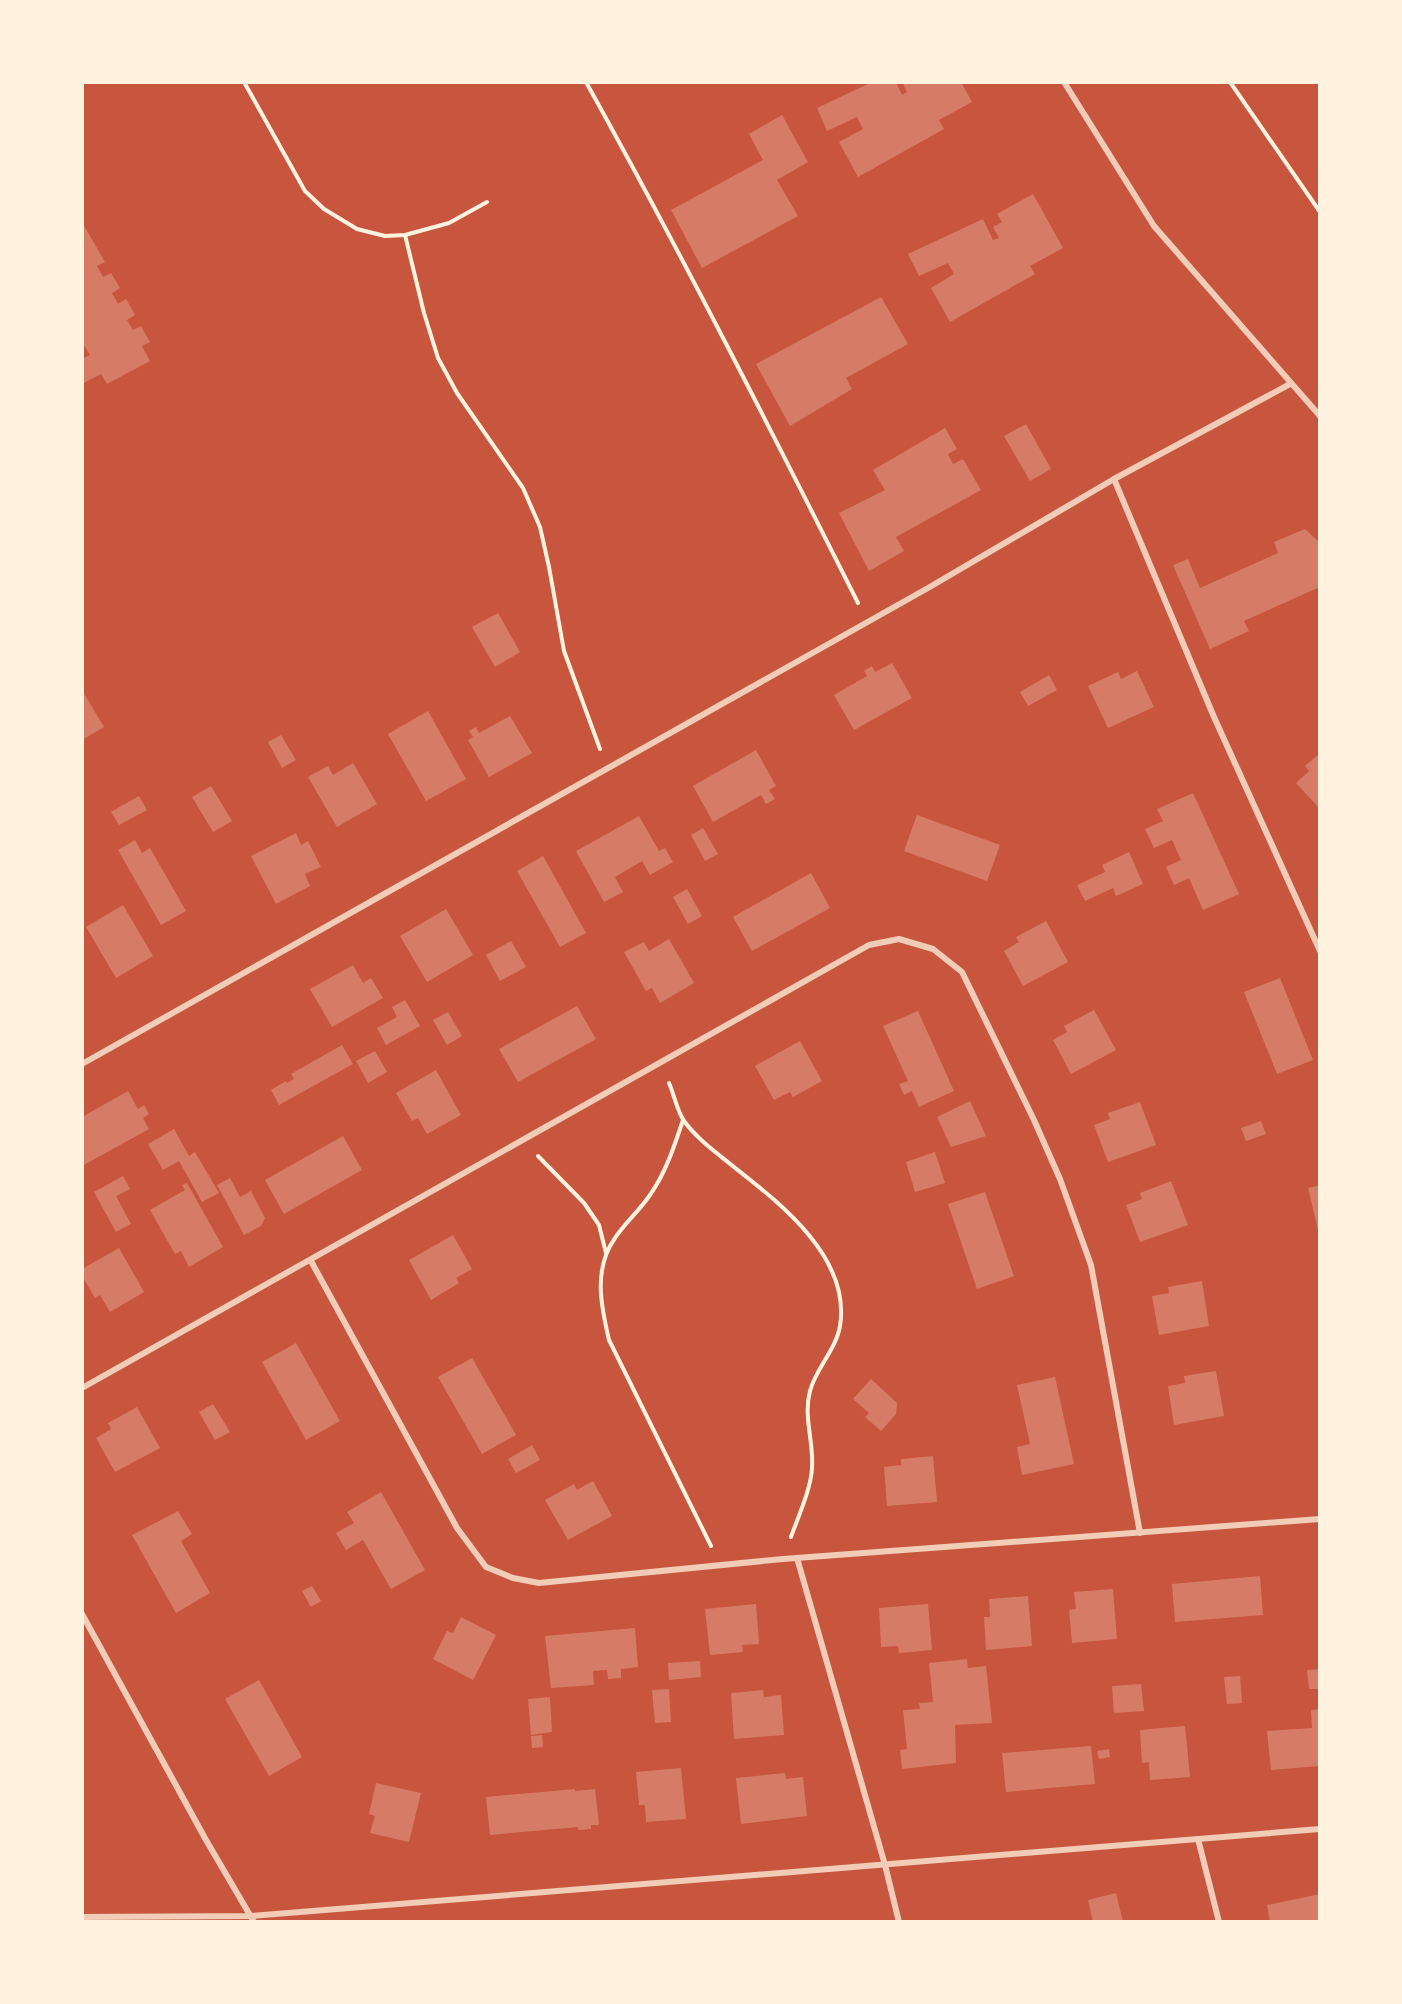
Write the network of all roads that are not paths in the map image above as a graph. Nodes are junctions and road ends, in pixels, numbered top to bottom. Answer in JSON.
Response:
{"nodes":[{"id":1,"x":1064,"y":82,"type":"edge"},
{"id":2,"x":1290,"y":384,"type":"junction"},
{"id":3,"x":1320,"y":416,"type":"edge"},
{"id":4,"x":1114,"y":479,"type":"junction"},
{"id":5,"x":1320,"y":951,"type":"edge"},
{"id":6,"x":82,"y":1064,"type":"edge"},
{"id":7,"x":311,"y":1261,"type":"junction"},
{"id":8,"x":82,"y":1388,"type":"edge"},
{"id":9,"x":1320,"y":1519,"type":"edge"},
{"id":10,"x":1140,"y":1533,"type":"junction"},
{"id":11,"x":798,"y":1558,"type":"junction"},
{"id":12,"x":82,"y":1614,"type":"edge"},
{"id":13,"x":1320,"y":1829,"type":"edge"},
{"id":14,"x":1198,"y":1839,"type":"junction"},
{"id":15,"x":885,"y":1865,"type":"junction"},
{"id":16,"x":82,"y":1917,"type":"edge"},
{"id":17,"x":253,"y":1919,"type":"edge"},
{"id":18,"x":899,"y":1922,"type":"edge"},
{"id":19,"x":1219,"y":1922,"type":"edge"}],
"edges":[{"from":1,"to":2,"type":"street"},
{"from":2,"to":3,"type":"street"},
{"from":2,"to":4,"type":"street"},
{"from":4,"to":5,"type":"street"},
{"from":4,"to":6,"type":"street"},
{"from":7,"to":8,"type":"street"},
{"from":7,"to":10,"type":"street"},
{"from":7,"to":11,"type":"street"},
{"from":9,"to":10,"type":"street"},
{"from":10,"to":11,"type":"street"},
{"from":11,"to":15,"type":"street"},
{"from":12,"to":17,"type":"street"},
{"from":13,"to":14,"type":"street"},
{"from":14,"to":15,"type":"street"},
{"from":14,"to":19,"type":"street"},
{"from":15,"to":17,"type":"street"},
{"from":15,"to":18,"type":"street"},
{"from":16,"to":17,"type":"street"}]}
